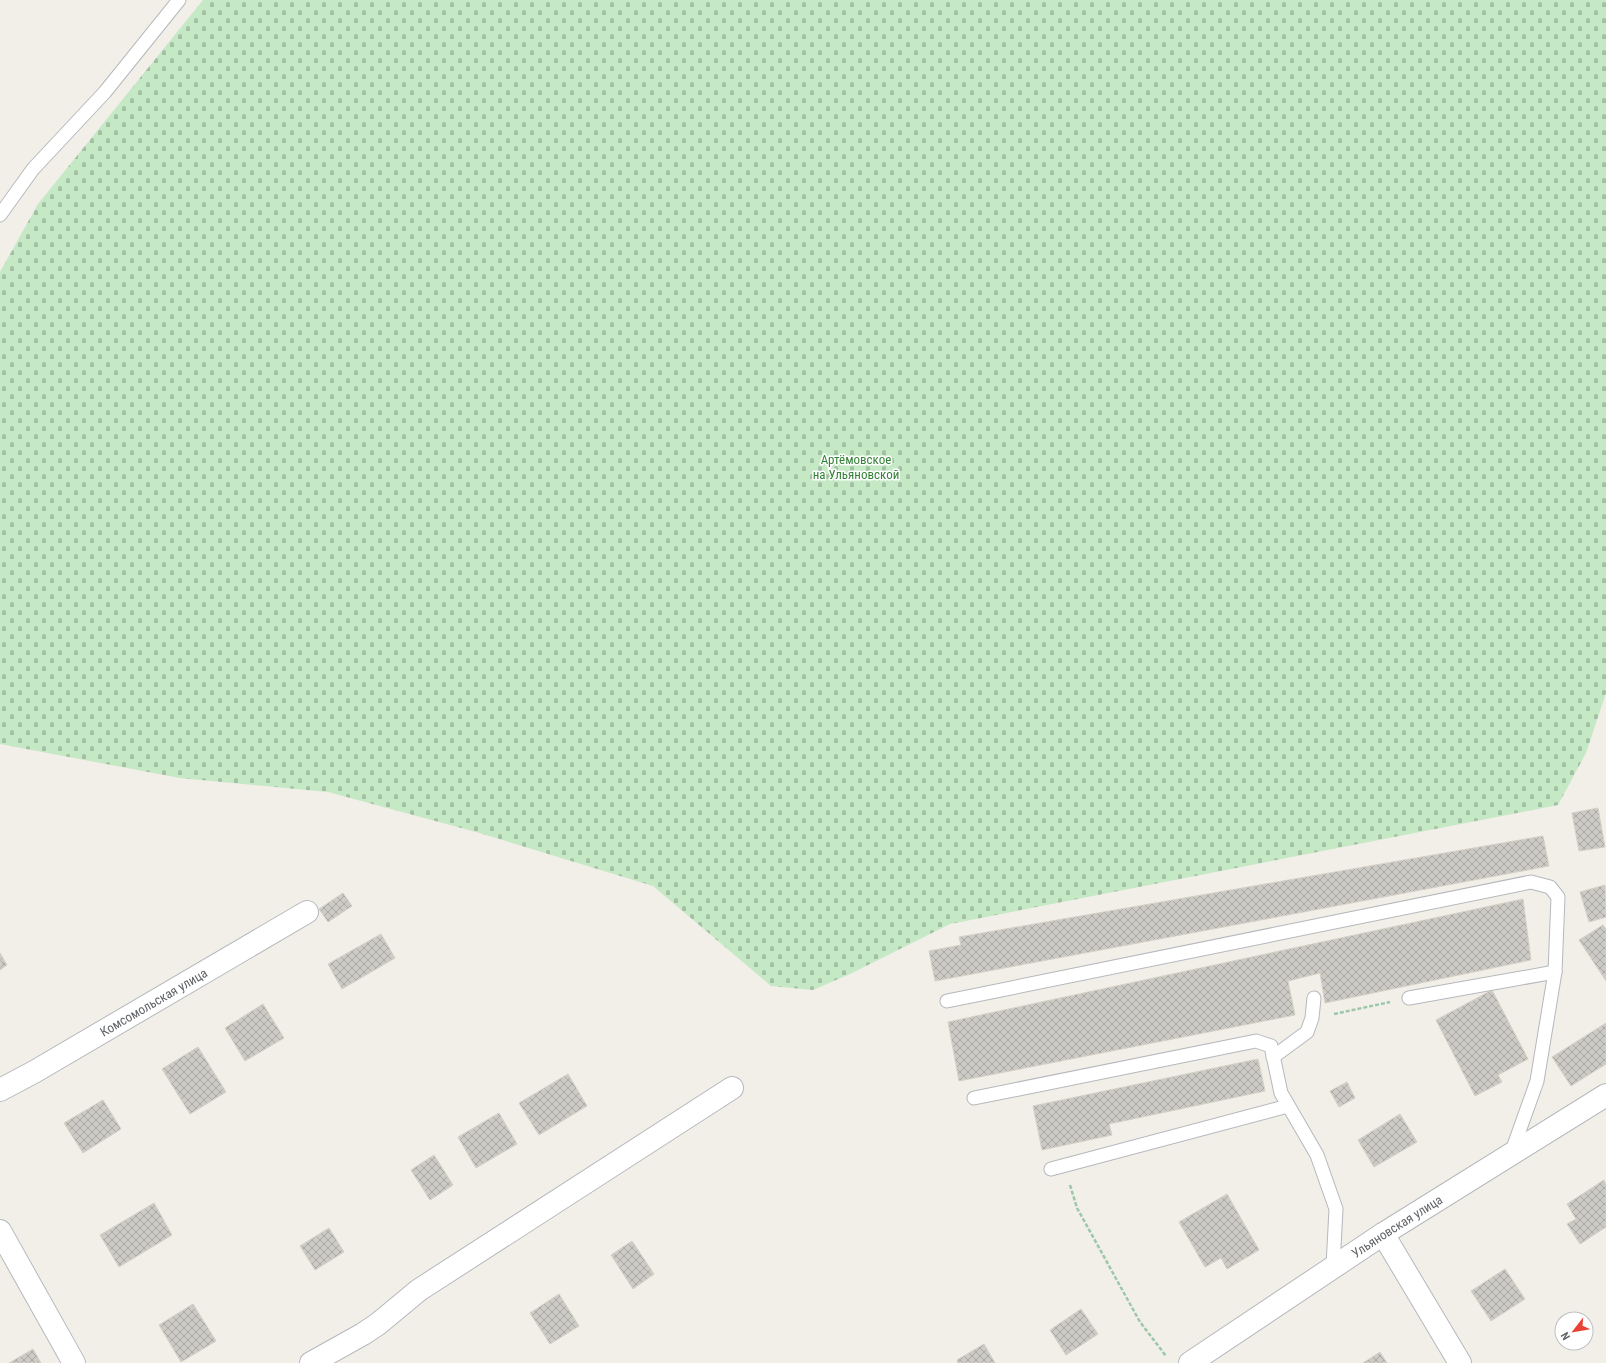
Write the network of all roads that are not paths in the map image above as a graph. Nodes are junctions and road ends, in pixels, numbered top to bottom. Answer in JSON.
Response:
{"nodes":[{"id":1,"x":179,"y":0,"type":"edge"},
{"id":2,"x":0,"y":215,"type":"edge"},
{"id":3,"x":307,"y":912,"type":"dead end"},
{"id":4,"x":1555,"y":972,"type":"junction"},
{"id":5,"x":1314,"y":998,"type":"dead end"},
{"id":6,"x":1409,"y":998,"type":"road end"},
{"id":7,"x":947,"y":1002,"type":"dead end"},
{"id":8,"x":1274,"y":1056,"type":"junction"},
{"id":9,"x":732,"y":1088,"type":"dead end"},
{"id":10,"x":0,"y":1090,"type":"edge"},
{"id":11,"x":1606,"y":1095,"type":"edge"},
{"id":12,"x":974,"y":1098,"type":"dead end"},
{"id":13,"x":1288,"y":1106,"type":"junction"},
{"id":14,"x":1510,"y":1155,"type":"junction"},
{"id":15,"x":1058,"y":1168,"type":"road end"},
{"id":16,"x":0,"y":1231,"type":"edge"},
{"id":17,"x":1383,"y":1234,"type":"junction"},
{"id":18,"x":1333,"y":1266,"type":"junction"},
{"id":19,"x":74,"y":1363,"type":"edge"},
{"id":20,"x":310,"y":1363,"type":"edge"},
{"id":21,"x":1190,"y":1363,"type":"edge"},
{"id":22,"x":1460,"y":1363,"type":"edge"}],
"edges":[{"from":1,"to":2,"type":"lane"},
{"from":3,"to":10,"type":"street","name":"Комсомольская улица"},
{"from":4,"to":6,"type":"lane"},
{"from":4,"to":7,"type":"lane"},
{"from":4,"to":14,"type":"lane"},
{"from":5,"to":8,"type":"lane"},
{"from":8,"to":12,"type":"lane"},
{"from":8,"to":13,"type":"lane"},
{"from":9,"to":20,"type":"street"},
{"from":11,"to":14,"type":"street","name":"Ульяновская улица"},
{"from":13,"to":15,"type":"lane"},
{"from":13,"to":18,"type":"lane"},
{"from":14,"to":17,"type":"street","name":"Ульяновская улица"},
{"from":16,"to":19,"type":"street"},
{"from":17,"to":18,"type":"street","name":"Ульяновская улица"},
{"from":17,"to":22,"type":"street"},
{"from":18,"to":21,"type":"street","name":"Ульяновская улица"}]}
